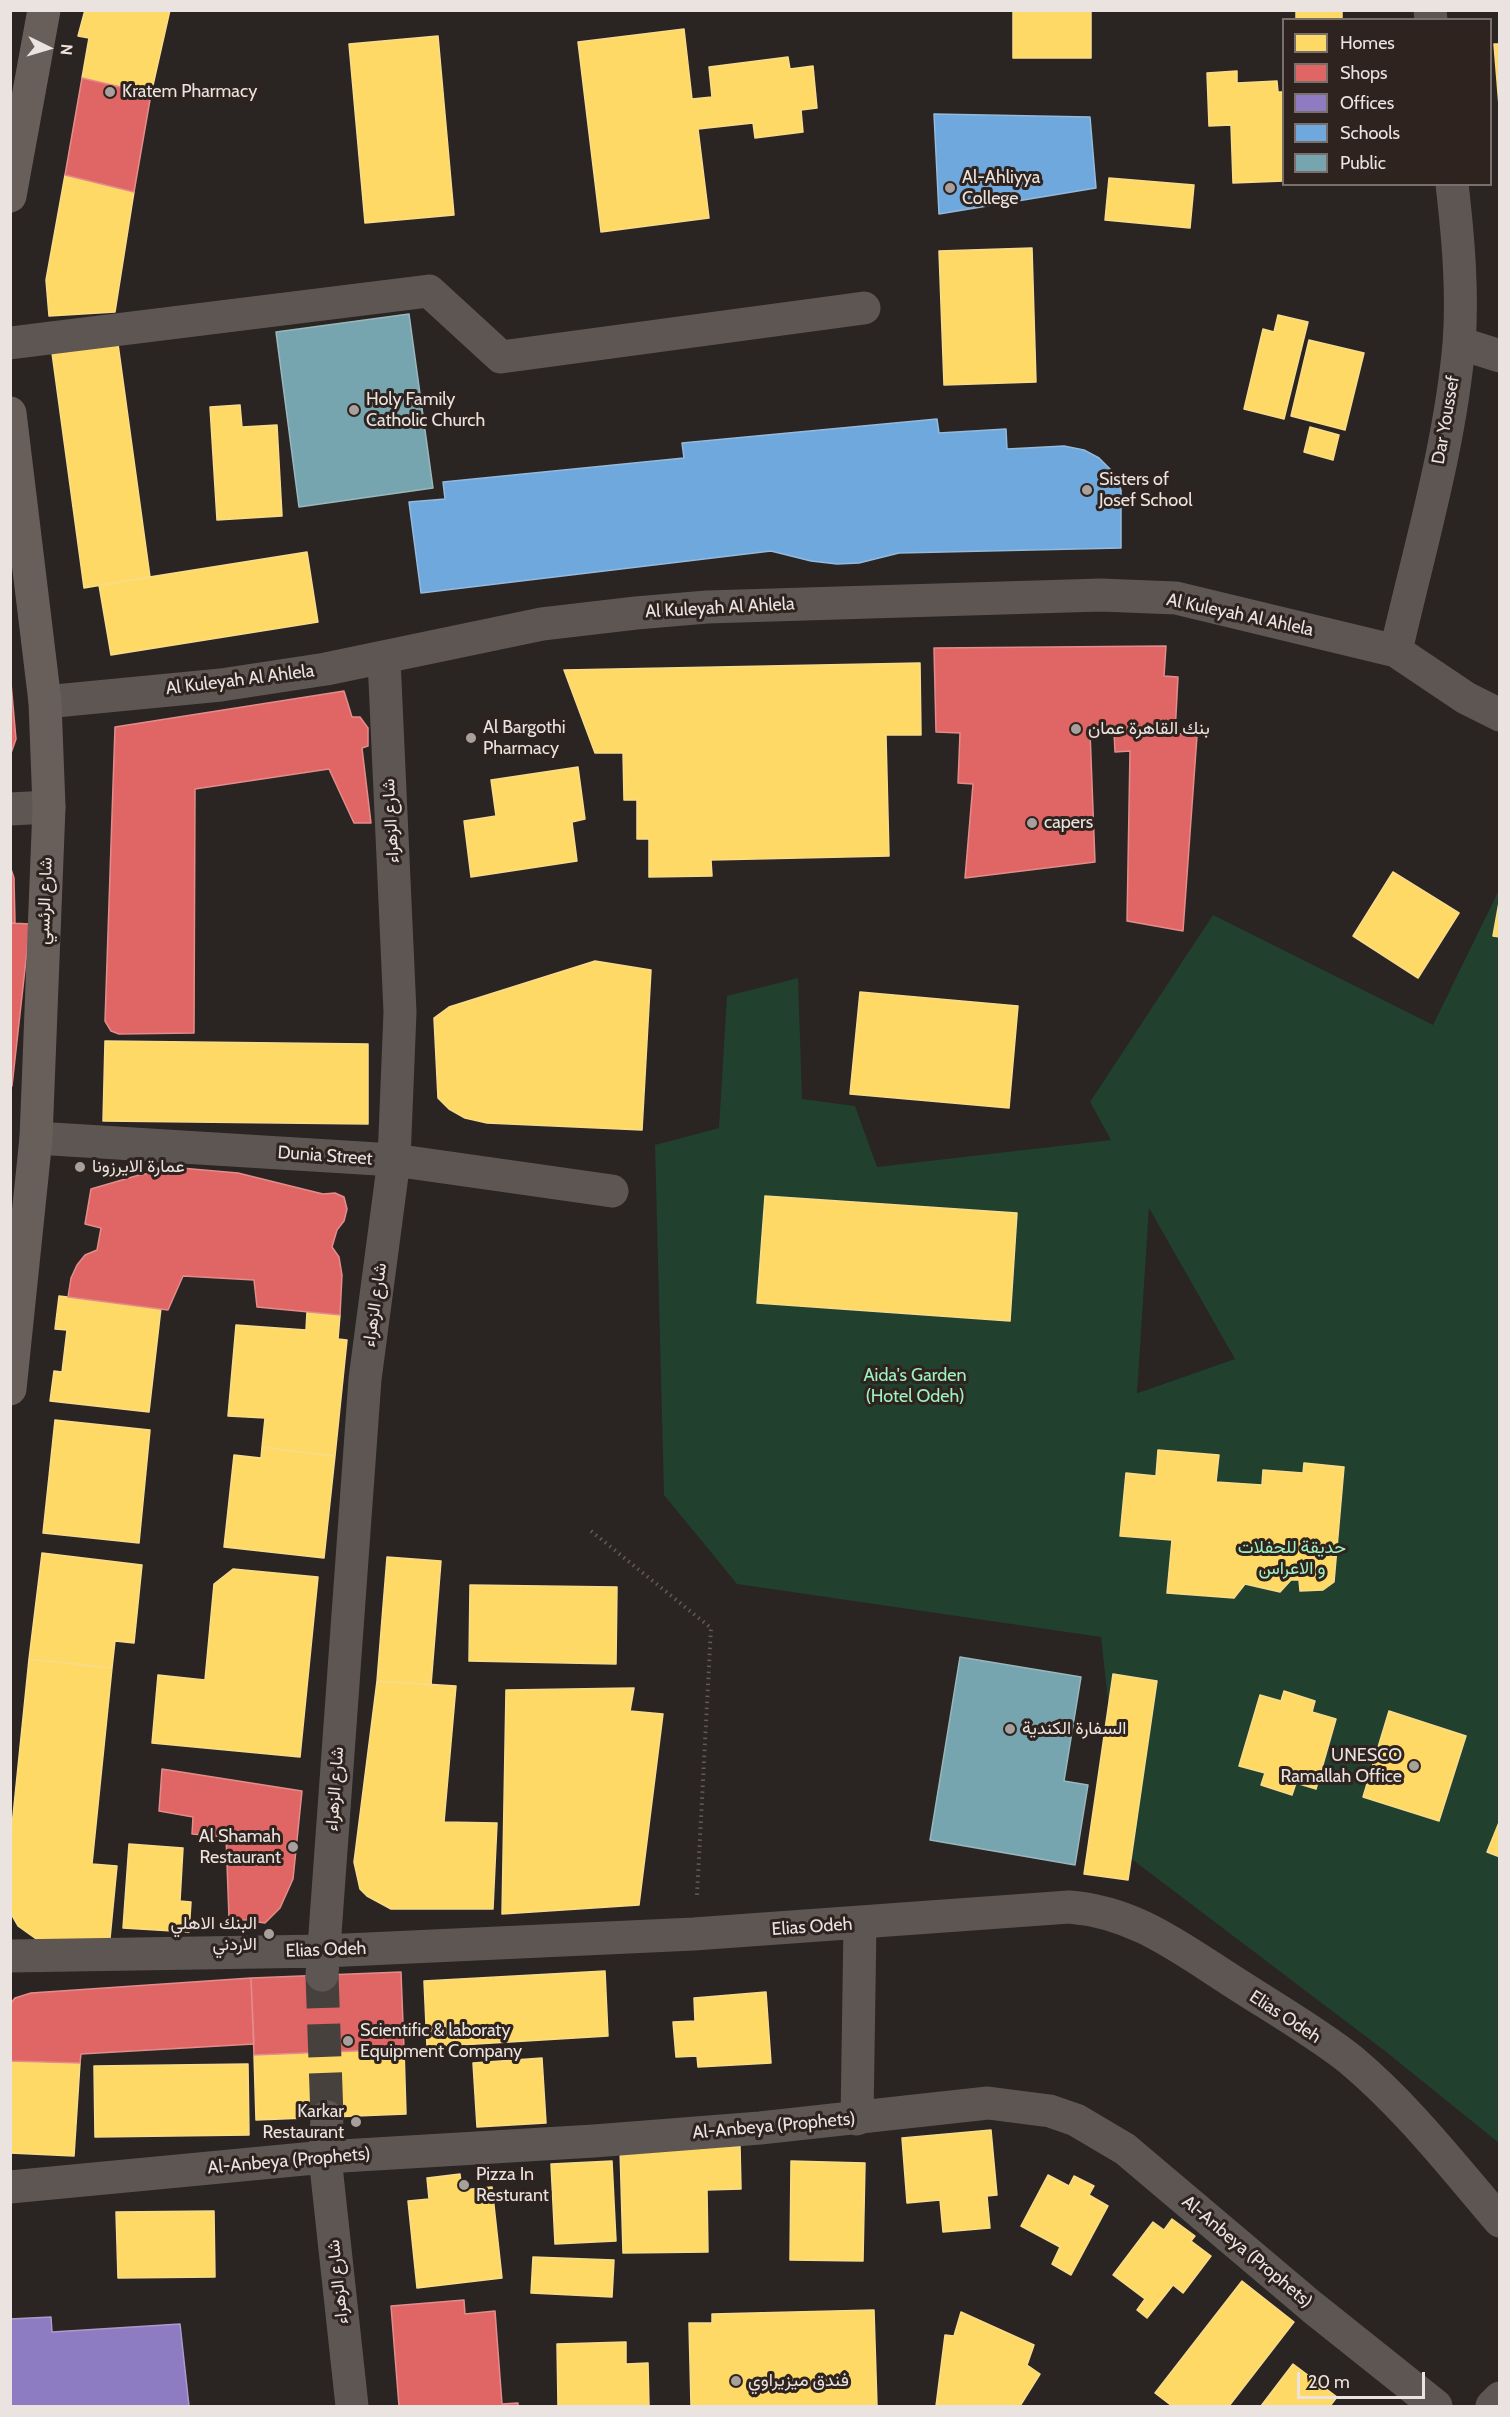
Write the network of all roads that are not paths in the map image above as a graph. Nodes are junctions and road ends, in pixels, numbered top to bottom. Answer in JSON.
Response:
{"nodes":[{"id":1,"x":44,"y":10,"type":"edge"},
{"id":2,"x":1452,"y":186,"type":"edge"},
{"id":3,"x":10,"y":196,"type":"edge"},
{"id":4,"x":864,"y":308,"type":"dead end"},
{"id":5,"x":1459,"y":343,"type":"junction"},
{"id":6,"x":10,"y":344,"type":"edge"},
{"id":7,"x":1500,"y":356,"type":"edge"},
{"id":8,"x":10,"y":413,"type":"edge"},
{"id":9,"x":1396,"y":651,"type":"junction"},
{"id":10,"x":384,"y":659,"type":"junction"},
{"id":11,"x":45,"y":702,"type":"junction"},
{"id":12,"x":1500,"y":715,"type":"edge"},
{"id":13,"x":49,"y":807,"type":"junction"},
{"id":14,"x":10,"y":809,"type":"edge"},
{"id":15,"x":36,"y":1138,"type":"junction"},
{"id":16,"x":394,"y":1160,"type":"junction"},
{"id":17,"x":612,"y":1191,"type":"dead end"},
{"id":18,"x":10,"y":1389,"type":"edge"},
{"id":19,"x":860,"y":1923,"type":"junction"},
{"id":20,"x":10,"y":1956,"type":"edge"},
{"id":21,"x":323,"y":1963,"type":"junction"},
{"id":22,"x":327,"y":2117,"type":"tunnel mouth"},
{"id":23,"x":856,"y":2119,"type":"junction"},
{"id":24,"x":325,"y":2157,"type":"junction"},
{"id":25,"x":10,"y":2187,"type":"edge"},
{"id":26,"x":1500,"y":2221,"type":"edge"},
{"id":27,"x":1500,"y":2398,"type":"edge"},
{"id":28,"x":352,"y":2406,"type":"edge"},
{"id":29,"x":1436,"y":2406,"type":"edge"},
{"id":30,"x":1492,"y":2406,"type":"edge"}],
"edges":[{"from":1,"to":3,"type":"main road"},
{"from":2,"to":5,"type":"street","name":"Dar Youssef"},
{"from":4,"to":6,"type":"street"},
{"from":5,"to":7,"type":"street"},
{"from":5,"to":9,"type":"street","name":"Dar Youssef"},
{"from":8,"to":11,"type":"main road","name":"شارع الرئسي"},
{"from":9,"to":10,"type":"street","name":"Al Kuleyah Al Ahlela"},
{"from":9,"to":12,"type":"street"},
{"from":10,"to":11,"type":"street","name":"Al Kuleyah Al Ahlela"},
{"from":10,"to":16,"type":"street","name":"شارع الزهراء"},
{"from":11,"to":13,"type":"main road","name":"شارع الرئسي"},
{"from":13,"to":14,"type":"street"},
{"from":13,"to":15,"type":"main road","name":"شارع الرئسي"},
{"from":15,"to":16,"type":"street","name":"Dunia Street"},
{"from":15,"to":18,"type":"main road","name":"شارع الرئسي"},
{"from":16,"to":17,"type":"street","name":"Dunia Street"},
{"from":16,"to":21,"type":"street","name":"شارع الزهراء"},
{"from":19,"to":21,"type":"street","name":"Elias Odeh"},
{"from":19,"to":23,"type":"street"},
{"from":19,"to":26,"type":"street","name":"Elias Odeh"},
{"from":20,"to":21,"type":"street","name":"Elias Odeh"},
{"from":22,"to":24,"type":"street","name":"شارع الزهراء"},
{"from":23,"to":24,"type":"street","name":"Al-Anbeya (Prophets)"},
{"from":23,"to":29,"type":"street","name":"Al-Anbeya (Prophets)"},
{"from":24,"to":25,"type":"street","name":"Al-Anbeya (Prophets)"},
{"from":24,"to":28,"type":"street","name":"شارع الزهراء"},
{"from":27,"to":30,"type":"street"}]}
